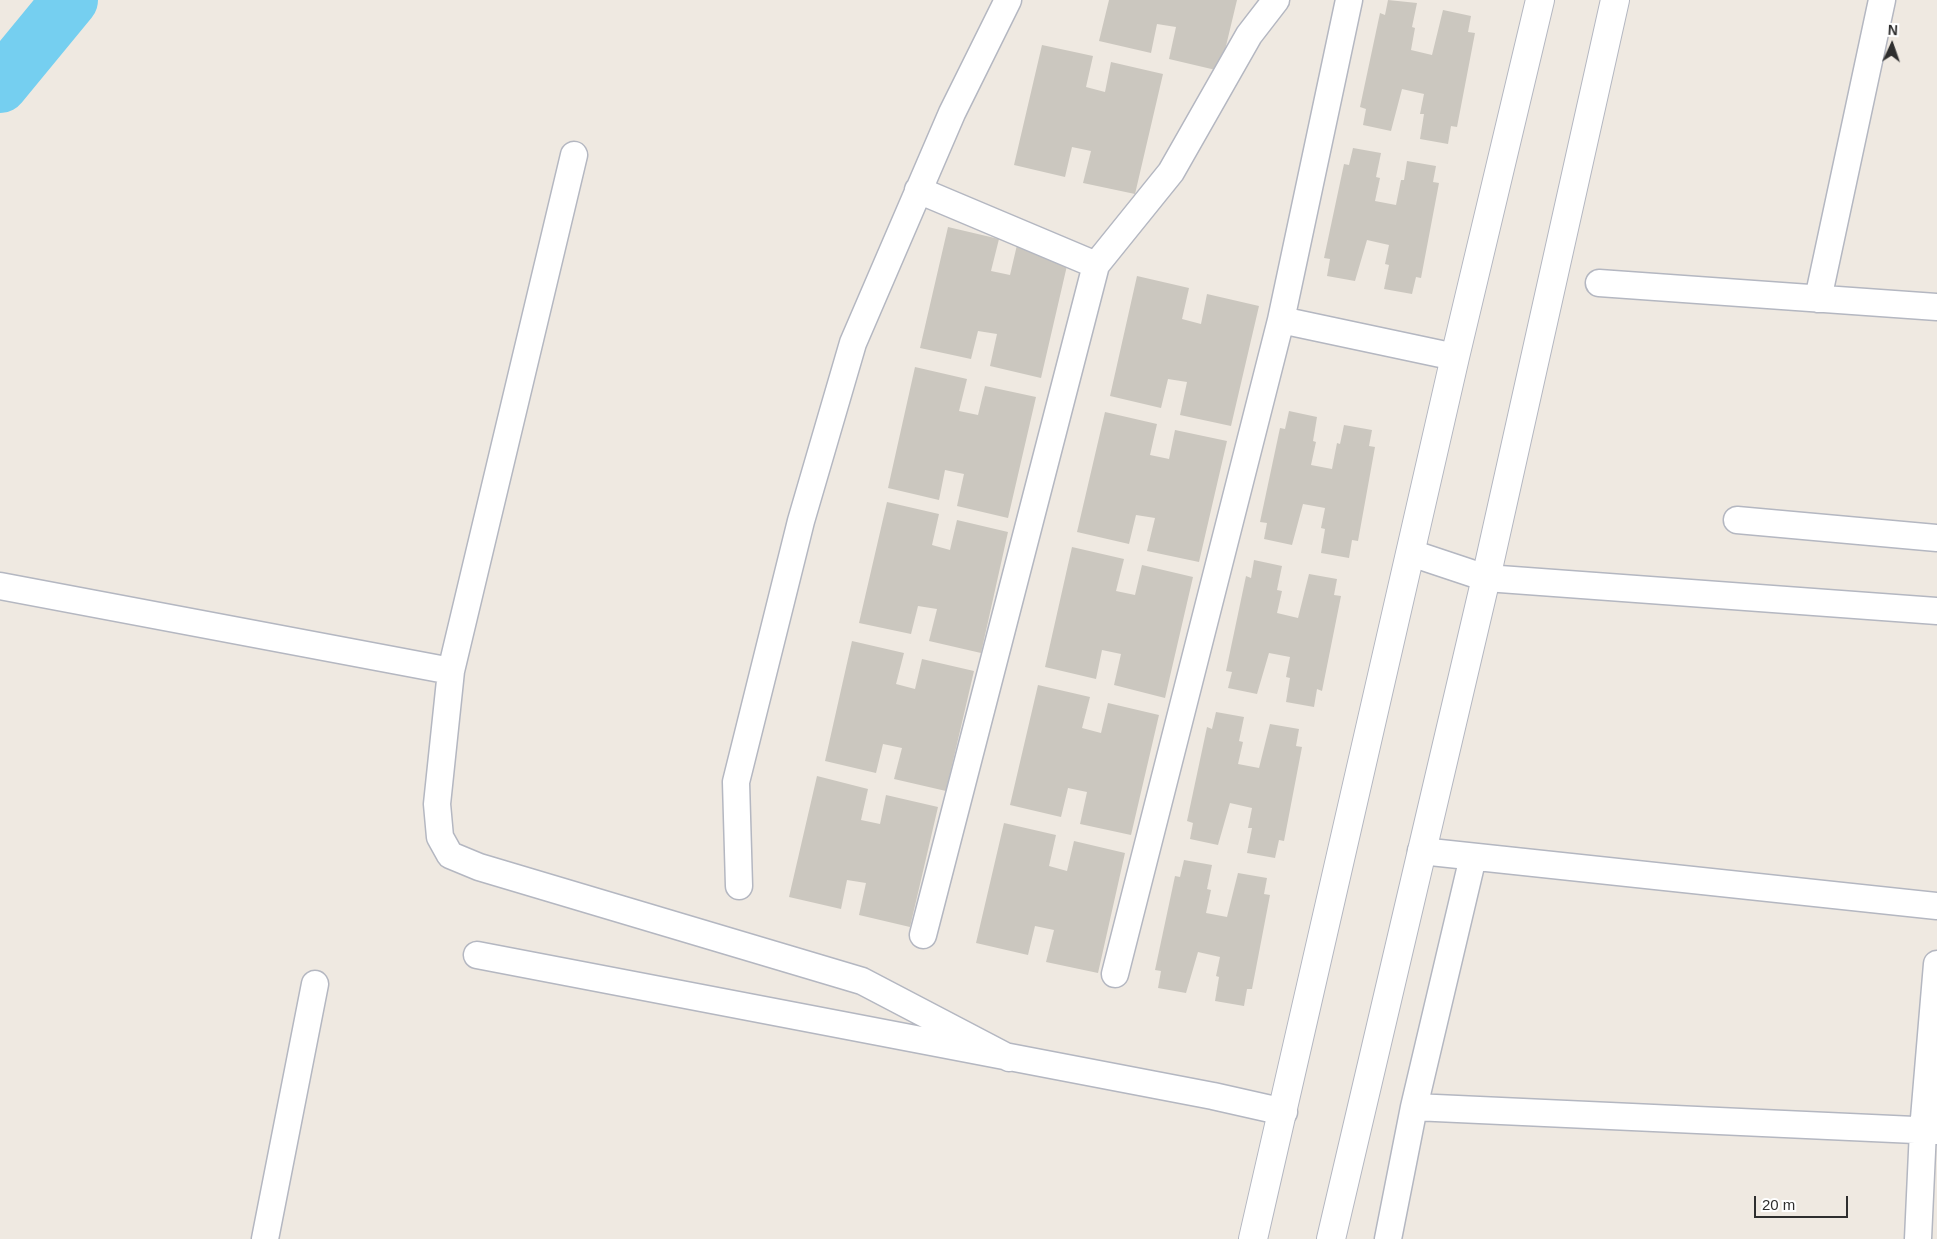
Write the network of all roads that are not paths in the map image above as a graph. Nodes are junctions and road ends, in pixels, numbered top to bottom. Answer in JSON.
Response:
{"nodes":[{"id":1,"x":1008,"y":0,"type":"edge"},
{"id":2,"x":1276,"y":0,"type":"edge"},
{"id":3,"x":1349,"y":0,"type":"edge"},
{"id":4,"x":1540,"y":0,"type":"edge"},
{"id":5,"x":1615,"y":0,"type":"edge"},
{"id":6,"x":1882,"y":0,"type":"edge"},
{"id":7,"x":574,"y":155,"type":"dead end"},
{"id":8,"x":918,"y":190,"type":"junction"},
{"id":9,"x":1096,"y":265,"type":"junction"},
{"id":10,"x":1600,"y":283,"type":"dead end"},
{"id":11,"x":1818,"y":299,"type":"junction"},
{"id":12,"x":1937,"y":307,"type":"edge"},
{"id":13,"x":1281,"y":320,"type":"junction"},
{"id":14,"x":1455,"y":357,"type":"junction"},
{"id":15,"x":1737,"y":520,"type":"dead end"},
{"id":16,"x":1937,"y":538,"type":"edge"},
{"id":17,"x":1411,"y":553,"type":"junction"},
{"id":18,"x":1486,"y":578,"type":"junction"},
{"id":19,"x":0,"y":586,"type":"edge"},
{"id":20,"x":1937,"y":611,"type":"edge"},
{"id":21,"x":451,"y":670,"type":"junction"},
{"id":22,"x":1421,"y":851,"type":"junction"},
{"id":23,"x":1473,"y":857,"type":"junction"},
{"id":24,"x":739,"y":886,"type":"dead end"},
{"id":25,"x":1937,"y":906,"type":"edge"},
{"id":26,"x":923,"y":935,"type":"dead end"},
{"id":27,"x":477,"y":955,"type":"dead end"},
{"id":28,"x":1937,"y":964,"type":"edge"},
{"id":29,"x":1115,"y":974,"type":"dead end"},
{"id":30,"x":315,"y":984,"type":"dead end"},
{"id":31,"x":1009,"y":1058,"type":"junction"},
{"id":32,"x":1414,"y":1107,"type":"junction"},
{"id":33,"x":1284,"y":1112,"type":"junction"},
{"id":34,"x":1930,"y":1130,"type":"edge"},
{"id":35,"x":265,"y":1239,"type":"edge"},
{"id":36,"x":1253,"y":1239,"type":"edge"},
{"id":37,"x":1331,"y":1239,"type":"edge"},
{"id":38,"x":1388,"y":1239,"type":"edge"},
{"id":39,"x":1918,"y":1239,"type":"edge"}],
"edges":[{"from":1,"to":8,"type":"street"},
{"from":2,"to":9,"type":"street"},
{"from":3,"to":13,"type":"street"},
{"from":4,"to":14,"type":"street"},
{"from":5,"to":18,"type":"street"},
{"from":6,"to":11,"type":"street"},
{"from":7,"to":21,"type":"street"},
{"from":8,"to":9,"type":"street"},
{"from":8,"to":24,"type":"street"},
{"from":9,"to":26,"type":"street"},
{"from":10,"to":11,"type":"street"},
{"from":11,"to":12,"type":"street"},
{"from":13,"to":14,"type":"street"},
{"from":13,"to":29,"type":"street"},
{"from":14,"to":17,"type":"street"},
{"from":15,"to":16,"type":"street"},
{"from":17,"to":18,"type":"street"},
{"from":17,"to":33,"type":"street"},
{"from":18,"to":20,"type":"street"},
{"from":18,"to":22,"type":"street"},
{"from":19,"to":21,"type":"street"},
{"from":21,"to":31,"type":"street"},
{"from":22,"to":23,"type":"street"},
{"from":22,"to":37,"type":"street"},
{"from":23,"to":25,"type":"street"},
{"from":23,"to":32,"type":"street"},
{"from":27,"to":31,"type":"street"},
{"from":28,"to":34,"type":"street"},
{"from":30,"to":35,"type":"street"},
{"from":31,"to":33,"type":"street"},
{"from":32,"to":34,"type":"street"},
{"from":32,"to":38,"type":"street"},
{"from":33,"to":36,"type":"street"},
{"from":34,"to":39,"type":"street"}]}
